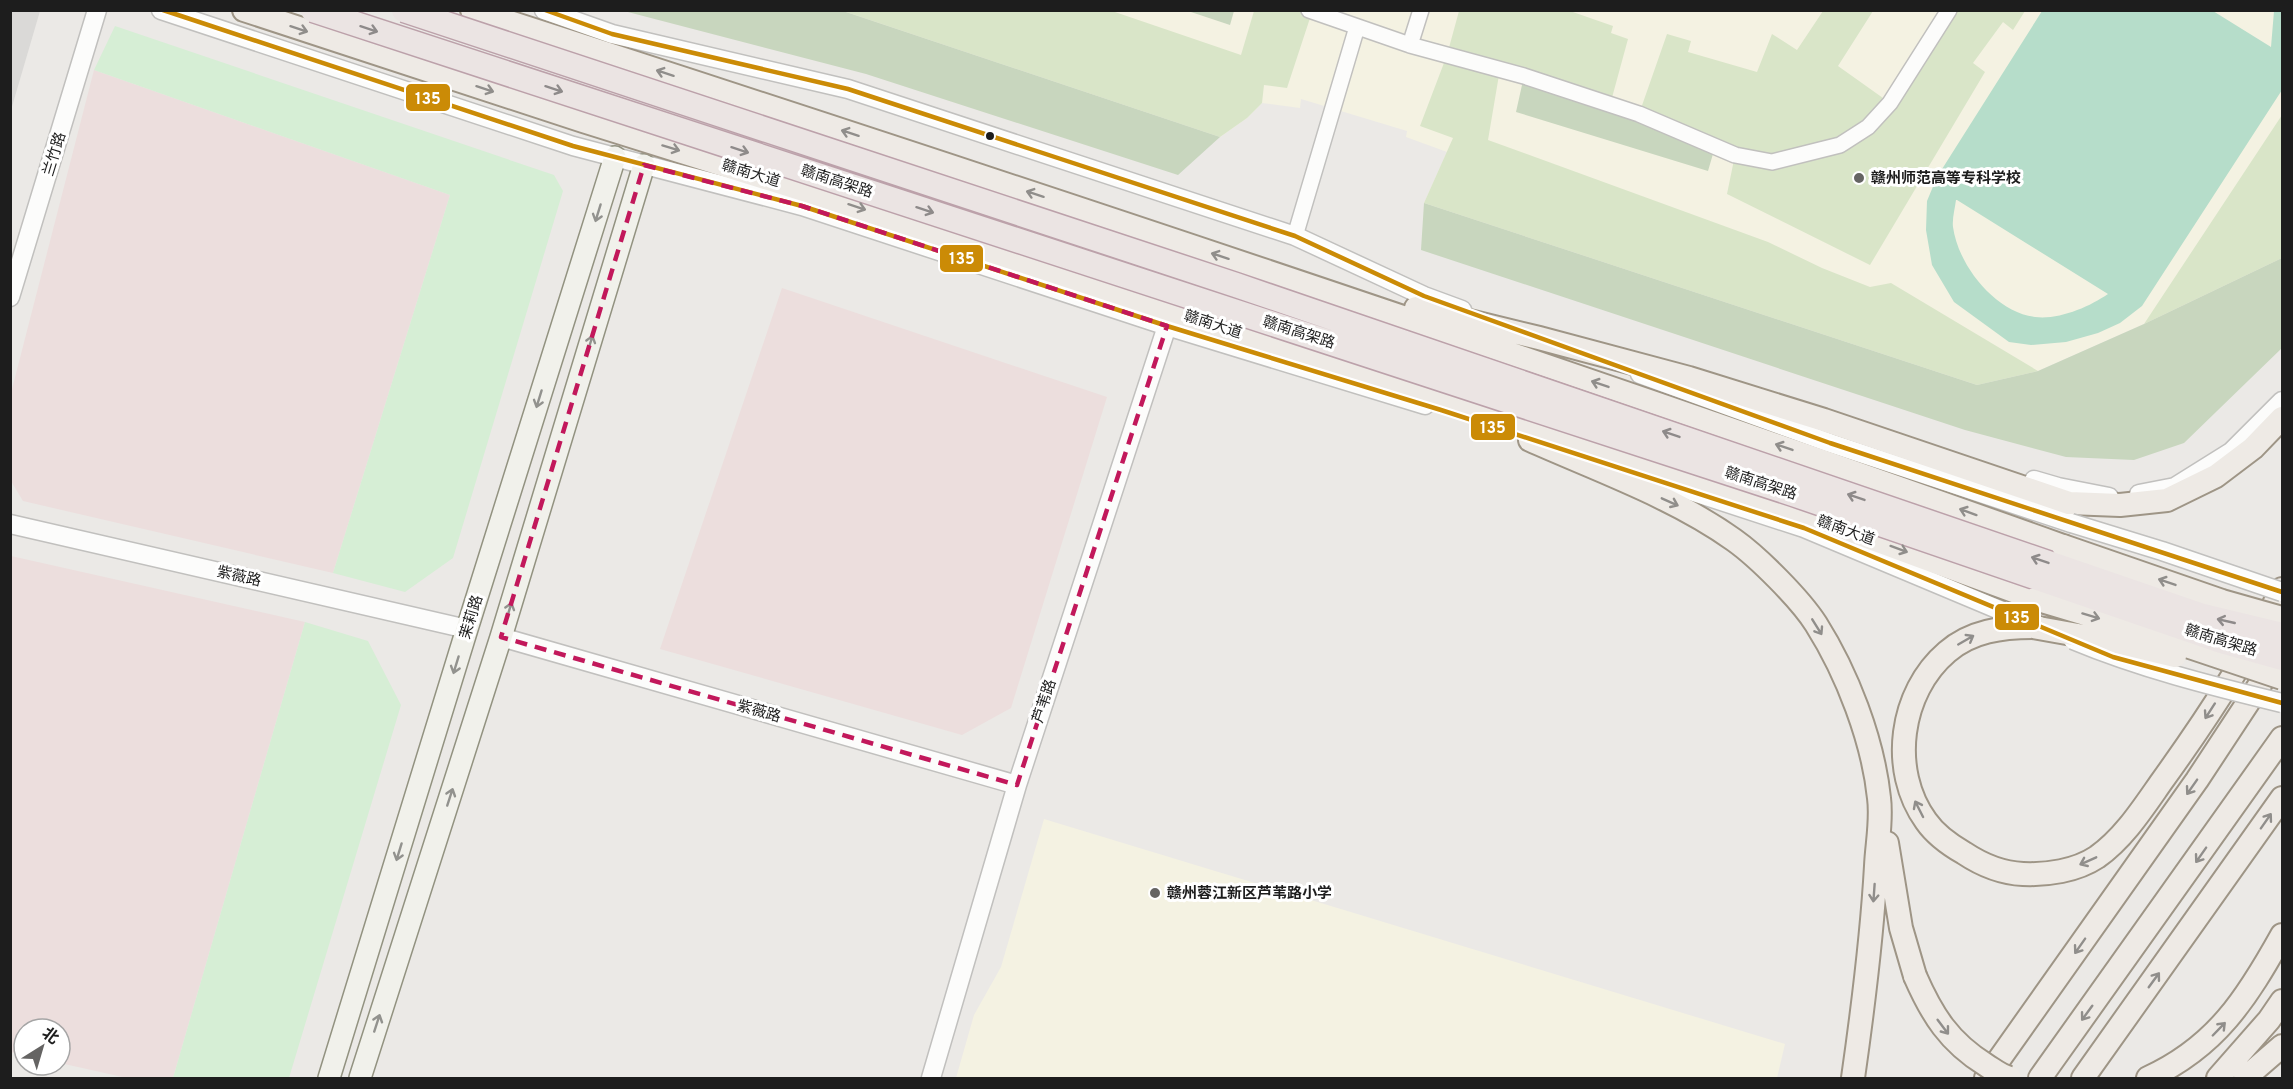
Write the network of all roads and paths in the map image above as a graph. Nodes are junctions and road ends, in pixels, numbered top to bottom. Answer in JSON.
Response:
{"nodes":[{"id":1,"x":97,"y":10,"type":"edge"},
{"id":2,"x":161,"y":10,"type":"edge"},
{"id":3,"x":244,"y":10,"type":"edge"},
{"id":4,"x":314,"y":10,"type":"edge"},
{"id":5,"x":404,"y":10,"type":"edge"},
{"id":6,"x":472,"y":10,"type":"edge"},
{"id":7,"x":544,"y":10,"type":"edge"},
{"id":8,"x":1309,"y":10,"type":"edge"},
{"id":9,"x":1421,"y":10,"type":"edge"},
{"id":10,"x":1949,"y":10,"type":"edge"},
{"id":11,"x":1331,"y":14,"type":"edge"},
{"id":12,"x":1357,"y":27,"type":"junction"},
{"id":13,"x":1410,"y":45,"type":"junction"},
{"id":14,"x":615,"y":157,"type":"junction"},
{"id":15,"x":644,"y":165,"type":"junction"},
{"id":16,"x":1294,"y":236,"type":"junction"},
{"id":17,"x":1276,"y":275,"type":"junction"},
{"id":18,"x":10,"y":297,"type":"edge"},
{"id":19,"x":1459,"y":309,"type":"junction"},
{"id":20,"x":1167,"y":326,"type":"junction"},
{"id":21,"x":1539,"y":338,"type":"junction"},
{"id":22,"x":1444,"y":400,"type":"junction"},
{"id":23,"x":2283,"y":401,"type":"edge"},
{"id":24,"x":2283,"y":418,"type":"edge"},
{"id":25,"x":1522,"y":436,"type":"junction"},
{"id":26,"x":10,"y":524,"type":"edge"},
{"id":27,"x":2283,"y":590,"type":"edge"},
{"id":28,"x":2283,"y":618,"type":"edge"},
{"id":29,"x":2040,"y":628,"type":"junction"},
{"id":30,"x":467,"y":629,"type":"junction"},
{"id":31,"x":2283,"y":635,"type":"edge"},
{"id":32,"x":501,"y":637,"type":"junction"},
{"id":33,"x":2283,"y":650,"type":"edge"},
{"id":34,"x":2283,"y":658,"type":"edge"},
{"id":35,"x":2283,"y":678,"type":"edge"},
{"id":36,"x":2283,"y":683,"type":"edge"},
{"id":37,"x":2283,"y":703,"type":"edge"},
{"id":38,"x":2283,"y":738,"type":"edge"},
{"id":39,"x":1017,"y":785,"type":"junction"},
{"id":40,"x":2283,"y":798,"type":"edge"},
{"id":41,"x":1880,"y":800,"type":"junction"},
{"id":42,"x":2283,"y":935,"type":"edge"},
{"id":43,"x":2283,"y":1001,"type":"edge"},
{"id":44,"x":2283,"y":1046,"type":"edge"},
{"id":45,"x":329,"y":1078,"type":"edge"},
{"id":46,"x":360,"y":1078,"type":"edge"},
{"id":47,"x":931,"y":1078,"type":"edge"},
{"id":48,"x":1853,"y":1078,"type":"edge"},
{"id":49,"x":1986,"y":1078,"type":"edge"},
{"id":50,"x":2010,"y":1078,"type":"edge"},
{"id":51,"x":2040,"y":1078,"type":"edge"},
{"id":52,"x":2083,"y":1078,"type":"edge"},
{"id":53,"x":2148,"y":1078,"type":"edge"},
{"id":54,"x":2218,"y":1078,"type":"edge"},
{"id":55,"x":2245,"y":1078,"type":"edge"}],
"edges":[{"from":1,"to":18,"type":"street","name":"兰竹路"},
{"from":2,"to":14,"type":"street"},
{"from":3,"to":22,"type":"main road","name":"赣南大道","one_way":true},
{"from":4,"to":34,"type":"highway","name":"赣南高架路","one_way":true,"bridge":true},
{"from":31,"to":5,"type":"highway","name":"赣南高架路","one_way":true,"bridge":true},
{"from":17,"to":6,"type":"main road","one_way":true},
{"from":7,"to":16,"type":"street"},
{"from":8,"to":11,"type":"street"},
{"from":9,"to":13,"type":"street"},
{"from":10,"to":13,"type":"street"},
{"from":11,"to":12,"type":"street"},
{"from":12,"to":13,"type":"street"},
{"from":12,"to":16,"type":"street"},
{"from":14,"to":15,"type":"street"},
{"from":14,"to":30,"type":"main road","name":"茉莉路","one_way":true},
{"from":15,"to":20,"type":"street"},
{"from":32,"to":15,"type":"main road","one_way":true},
{"from":16,"to":19,"type":"street"},
{"from":17,"to":21,"type":"main road"},
{"from":28,"to":17,"type":"main road","one_way":true,"bridge":true},
{"from":19,"to":21,"type":"street"},
{"from":19,"to":23,"type":"street"},
{"from":20,"to":25,"type":"street"},
{"from":20,"to":39,"type":"street","name":"芦苇路"},
{"from":21,"to":24,"type":"main road"},
{"from":21,"to":27,"type":"street","bridge":true},
{"from":22,"to":25,"type":"main road"},
{"from":22,"to":35,"type":"main road","name":"赣南大道","one_way":true,"bridge":true},
{"from":25,"to":29,"type":"street","bridge":true},
{"from":25,"to":41,"type":"main road","one_way":true},
{"from":26,"to":30,"type":"street","name":"紫薇路"},
{"from":27,"to":29,"type":"main road","one_way":true},
{"from":29,"to":36,"type":"main road","bridge":true},
{"from":29,"to":37,"type":"street","bridge":true},
{"from":30,"to":45,"type":"main road","name":"茉莉路","one_way":true},
{"from":32,"to":39,"type":"street","name":"紫薇路"},
{"from":46,"to":32,"type":"main road","one_way":true},
{"from":33,"to":49,"type":"main road","one_way":true},
{"from":38,"to":51,"type":"main road","one_way":true},
{"from":39,"to":47,"type":"street","name":"芦苇路"},
{"from":52,"to":40,"type":"main road","one_way":true},
{"from":41,"to":48,"type":"main road","one_way":true},
{"from":41,"to":50,"type":"main road","one_way":true,"bridge":true},
{"from":53,"to":42,"type":"main road","one_way":true},
{"from":43,"to":54,"type":"main road"},
{"from":44,"to":55,"type":"main road"}]}
